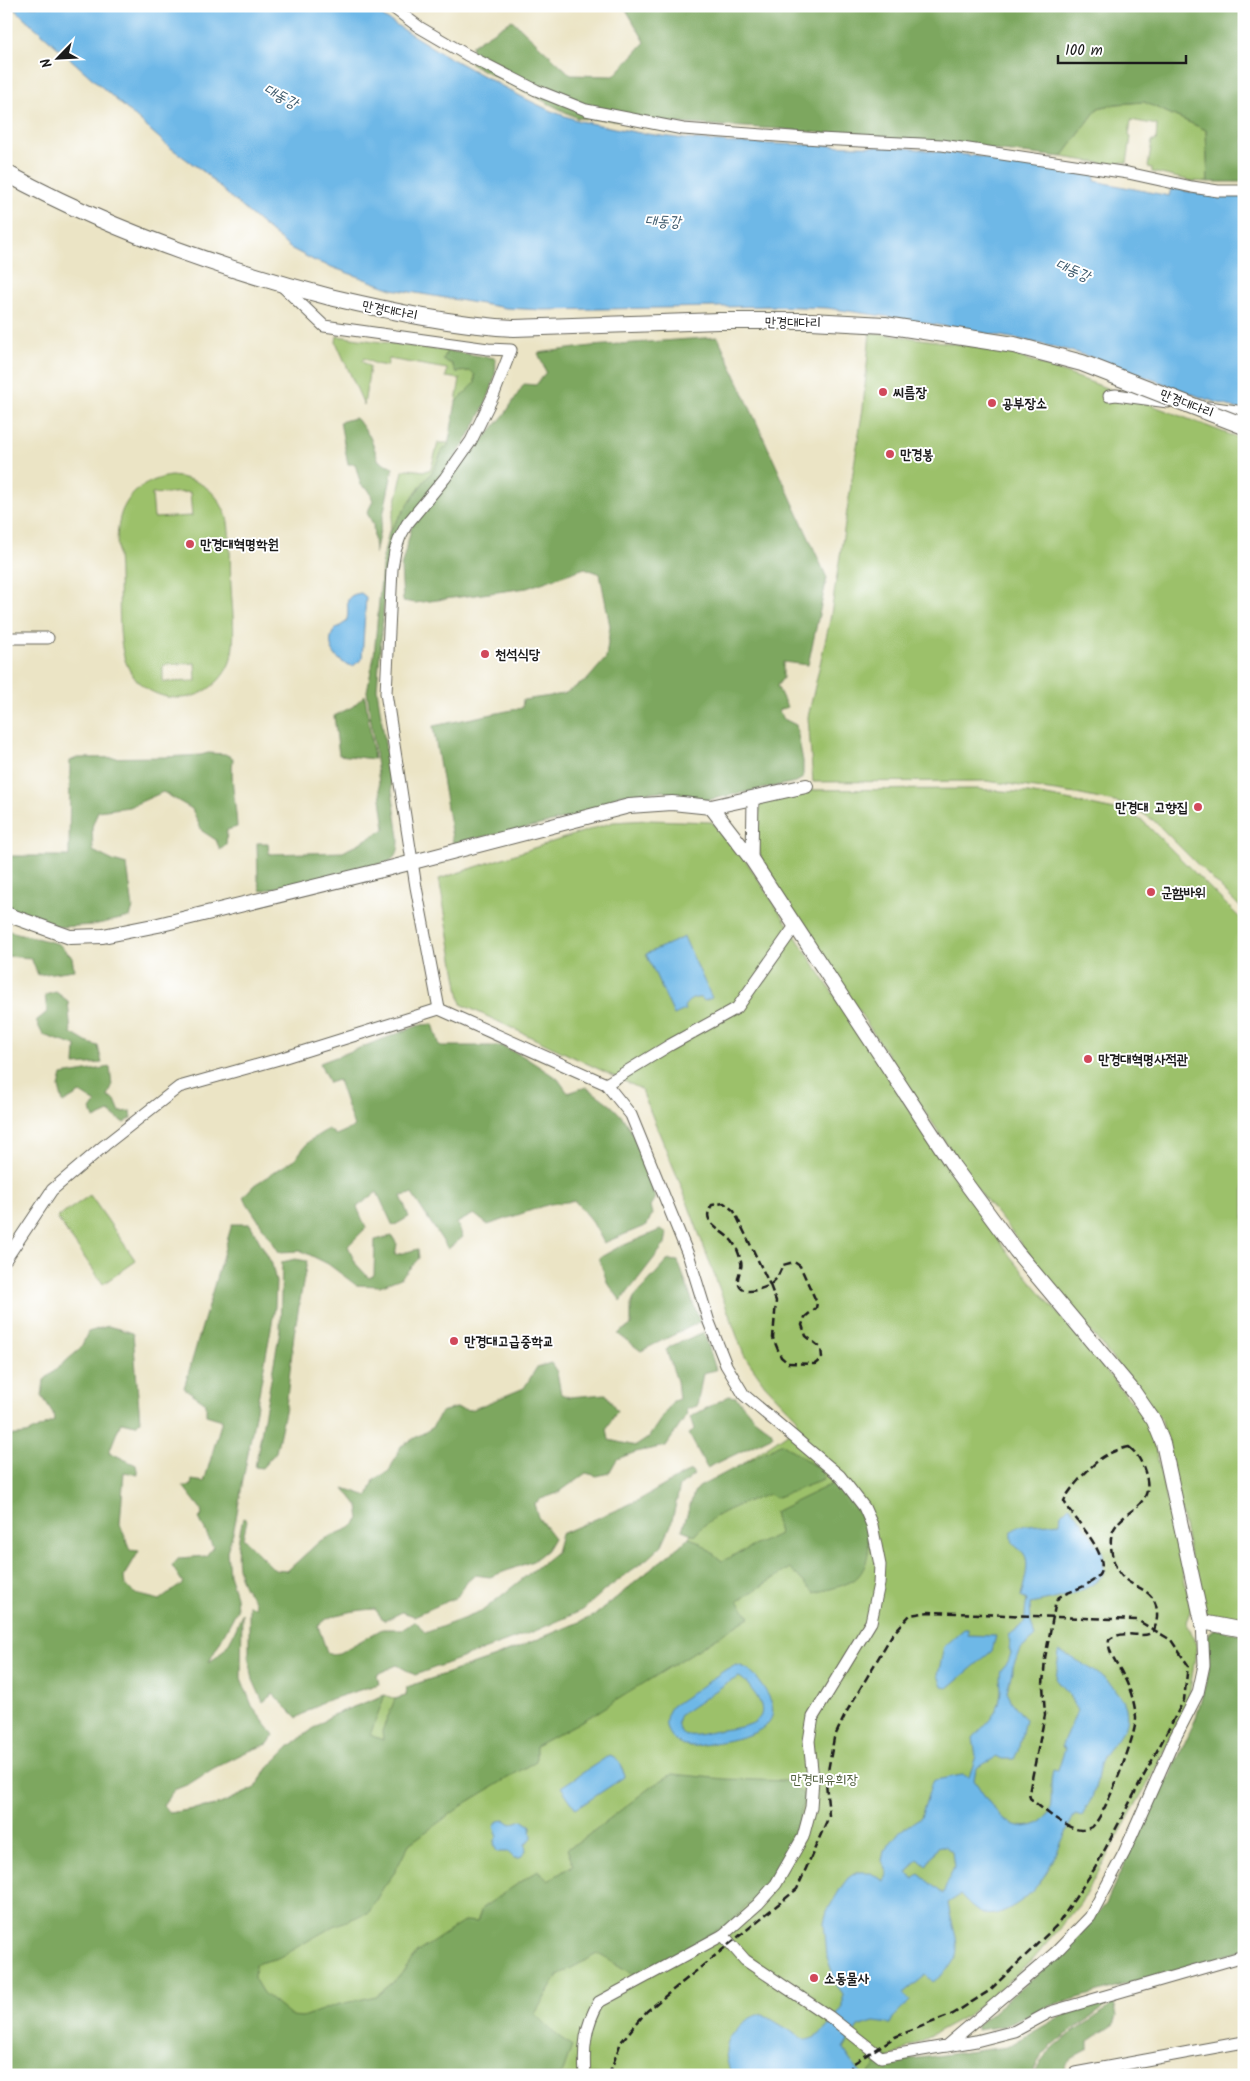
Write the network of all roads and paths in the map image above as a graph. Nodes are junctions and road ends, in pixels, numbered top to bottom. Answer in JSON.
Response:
{"nodes":[{"id":1,"x":391,"y":6,"type":"edge"},
{"id":2,"x":6,"y":173,"type":"edge"},
{"id":3,"x":1244,"y":191,"type":"edge"},
{"id":4,"x":280,"y":284,"type":"junction"},
{"id":5,"x":1109,"y":396,"type":"dead end"},
{"id":6,"x":1244,"y":412,"type":"edge"},
{"id":7,"x":1244,"y":426,"type":"edge"},
{"id":8,"x":6,"y":638,"type":"edge"},
{"id":9,"x":48,"y":638,"type":"dead end"},
{"id":10,"x":806,"y":786,"type":"dead end"},
{"id":11,"x":753,"y":798,"type":"junction"},
{"id":12,"x":711,"y":807,"type":"junction"},
{"id":13,"x":752,"y":860,"type":"junction"},
{"id":14,"x":413,"y":862,"type":"junction"},
{"id":15,"x":6,"y":914,"type":"edge"},
{"id":16,"x":795,"y":926,"type":"junction"},
{"id":17,"x":439,"y":1009,"type":"junction"},
{"id":18,"x":606,"y":1084,"type":"junction"},
{"id":19,"x":6,"y":1259,"type":"edge"},
{"id":20,"x":1202,"y":1622,"type":"junction"},
{"id":21,"x":1244,"y":1630,"type":"edge"},
{"id":22,"x":723,"y":1935,"type":"junction"},
{"id":23,"x":1244,"y":1956,"type":"edge"},
{"id":24,"x":1244,"y":2042,"type":"edge"},
{"id":25,"x":946,"y":2046,"type":"junction"},
{"id":26,"x":1075,"y":2073,"type":"dead end"},
{"id":27,"x":1096,"y":2073,"type":"edge"},
{"id":28,"x":585,"y":2075,"type":"edge"}],
"edges":[{"from":1,"to":3,"type":"street"},
{"from":2,"to":4,"type":"highway","name":"만경대다리"},
{"from":4,"to":7,"type":"highway","name":"만경대다리","bridge":true},
{"from":4,"to":14,"type":"street"},
{"from":5,"to":6,"type":"street"},
{"from":8,"to":9,"type":"street"},
{"from":10,"to":11,"type":"main road"},
{"from":11,"to":12,"type":"main road"},
{"from":11,"to":13,"type":"street"},
{"from":12,"to":13,"type":"main road"},
{"from":12,"to":14,"type":"main road"},
{"from":13,"to":16,"type":"main road"},
{"from":14,"to":15,"type":"main road"},
{"from":14,"to":17,"type":"street"},
{"from":16,"to":18,"type":"street"},
{"from":16,"to":20,"type":"main road"},
{"from":17,"to":18,"type":"street"},
{"from":17,"to":19,"type":"street"},
{"from":18,"to":22,"type":"street"},
{"from":20,"to":21,"type":"main road"},
{"from":20,"to":25,"type":"street"},
{"from":22,"to":25,"type":"street"},
{"from":22,"to":28,"type":"street"},
{"from":23,"to":25,"type":"street"},
{"from":24,"to":27,"type":"street"},
{"from":26,"to":27,"type":"street"}]}
